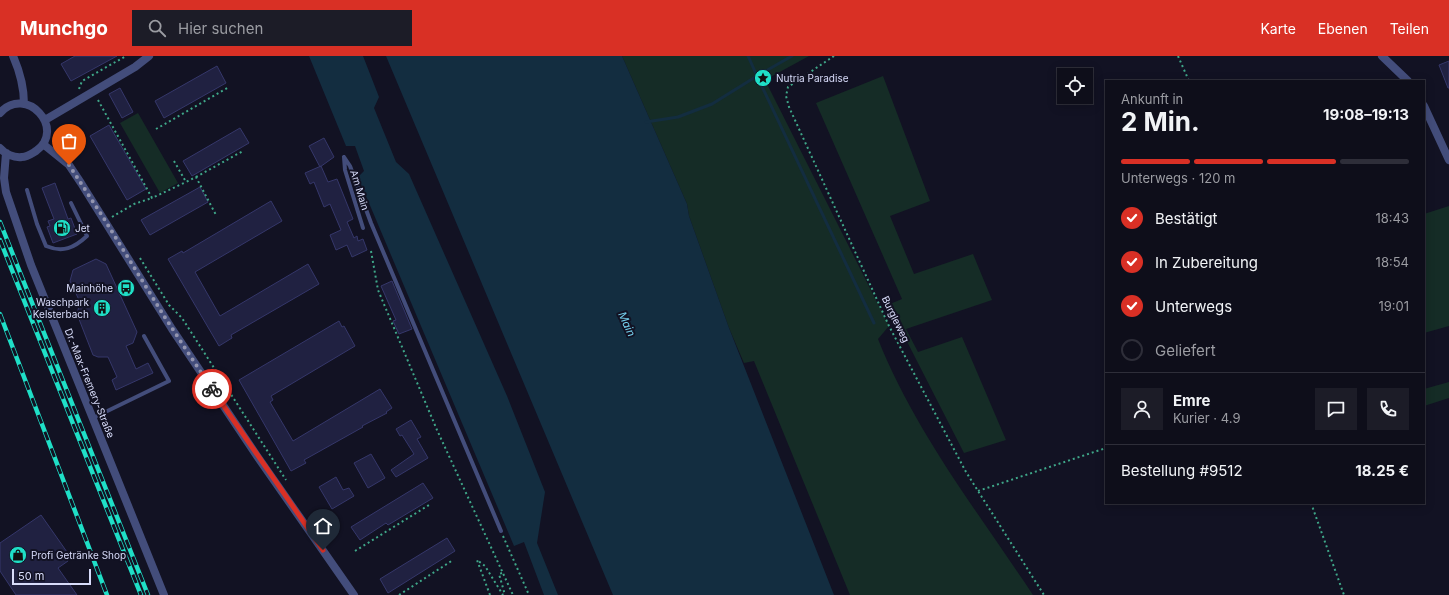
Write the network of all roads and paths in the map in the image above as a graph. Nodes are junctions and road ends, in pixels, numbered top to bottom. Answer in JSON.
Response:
{"nodes":[{"id":1,"x":13,"y":56,"type":"edge"},
{"id":2,"x":126,"y":56,"type":"edge"},
{"id":3,"x":149,"y":56,"type":"edge"},
{"id":4,"x":834,"y":56,"type":"edge"},
{"id":5,"x":1178,"y":56,"type":"edge"},
{"id":6,"x":1382,"y":56,"type":"edge"},
{"id":7,"x":1188,"y":80,"type":"edge"},
{"id":8,"x":1407,"y":80,"type":"edge"},
{"id":9,"x":229,"y":87,"type":"dead end"},
{"id":10,"x":94,"y":92,"type":"junction"},
{"id":11,"x":24,"y":104,"type":"junction"},
{"id":12,"x":72,"y":104,"type":"junction"},
{"id":13,"x":1425,"y":108,"type":"edge"},
{"id":14,"x":0,"y":113,"type":"edge"},
{"id":15,"x":45,"y":120,"type":"junction"},
{"id":16,"x":156,"y":129,"type":"dead end"},
{"id":17,"x":43,"y":144,"type":"junction"},
{"id":18,"x":3,"y":150,"type":"edge"},
{"id":19,"x":243,"y":151,"type":"dead end"},
{"id":20,"x":1449,"y":160,"type":"edge"},
{"id":21,"x":174,"y":161,"type":"dead end"},
{"id":22,"x":196,"y":178,"type":"junction"},
{"id":23,"x":186,"y":182,"type":"junction"},
{"id":24,"x":27,"y":190,"type":"dead end"},
{"id":25,"x":152,"y":198,"type":"junction"},
{"id":26,"x":71,"y":203,"type":"dead end"},
{"id":27,"x":216,"y":216,"type":"dead end"},
{"id":28,"x":106,"y":221,"type":"junction"},
{"id":29,"x":364,"y":228,"type":"dead end"},
{"id":30,"x":372,"y":251,"type":"dead end"},
{"id":31,"x":140,"y":258,"type":"dead end"},
{"id":32,"x":144,"y":336,"type":"dead end"},
{"id":33,"x":93,"y":418,"type":"junction"},
{"id":34,"x":1105,"y":448,"type":"edge"},
{"id":35,"x":290,"y":486,"type":"dead end"},
{"id":36,"x":978,"y":492,"type":"junction"},
{"id":37,"x":1311,"y":504,"type":"edge"},
{"id":38,"x":429,"y":505,"type":"dead end"},
{"id":39,"x":501,"y":531,"type":"joint"},
{"id":40,"x":355,"y":551,"type":"dead end"},
{"id":41,"x":453,"y":560,"type":"dead end"},
{"id":42,"x":500,"y":573,"type":"junction"},
{"id":43,"x":164,"y":595,"type":"edge"},
{"id":44,"x":354,"y":595,"type":"edge"},
{"id":45,"x":399,"y":595,"type":"edge"},
{"id":46,"x":490,"y":595,"type":"edge"},
{"id":47,"x":504,"y":595,"type":"edge"},
{"id":48,"x":513,"y":595,"type":"edge"},
{"id":49,"x":529,"y":595,"type":"edge"},
{"id":50,"x":1044,"y":595,"type":"edge"},
{"id":51,"x":1344,"y":595,"type":"edge"}],
"edges":[{"from":1,"to":11,"type":"street"},
{"from":2,"to":12,"type":"path"},
{"from":3,"to":10,"type":"street"},
{"from":4,"to":36,"type":"path","name":"Burgleweg"},
{"from":5,"to":7,"type":"path"},
{"from":6,"to":8,"type":"street"},
{"from":9,"to":16,"type":"path"},
{"from":10,"to":12,"type":"street"},
{"from":10,"to":25,"type":"path"},
{"from":11,"to":14,"type":"street"},
{"from":11,"to":15,"type":"street"},
{"from":12,"to":15,"type":"street"},
{"from":13,"to":20,"type":"street"},
{"from":15,"to":17,"type":"street"},
{"from":17,"to":18,"type":"street"},
{"from":17,"to":28,"type":"street"},
{"from":18,"to":33,"type":"street","name":"Dr.-Max-Fremery-Straße"},
{"from":19,"to":22,"type":"path"},
{"from":21,"to":23,"type":"path"},
{"from":22,"to":23,"type":"path"},
{"from":22,"to":27,"type":"path"},
{"from":23,"to":25,"type":"path"},
{"from":24,"to":26,"type":"lane"},
{"from":25,"to":28,"type":"path"},
{"from":28,"to":44,"type":"street"},
{"from":29,"to":39,"type":"lane","name":"Am Main"},
{"from":30,"to":42,"type":"path"},
{"from":31,"to":35,"type":"path"},
{"from":32,"to":33,"type":"lane"},
{"from":33,"to":43,"type":"street","name":"Dr.-Max-Fremery-Straße"},
{"from":34,"to":36,"type":"path"},
{"from":36,"to":50,"type":"path","name":"Burgleweg"},
{"from":37,"to":51,"type":"path"},
{"from":38,"to":40,"type":"path"},
{"from":39,"to":49,"type":"path"},
{"from":41,"to":45,"type":"path"},
{"from":42,"to":47,"type":"path"},
{"from":42,"to":48,"type":"path"},
{"from":46,"to":47,"type":"path"}]}
